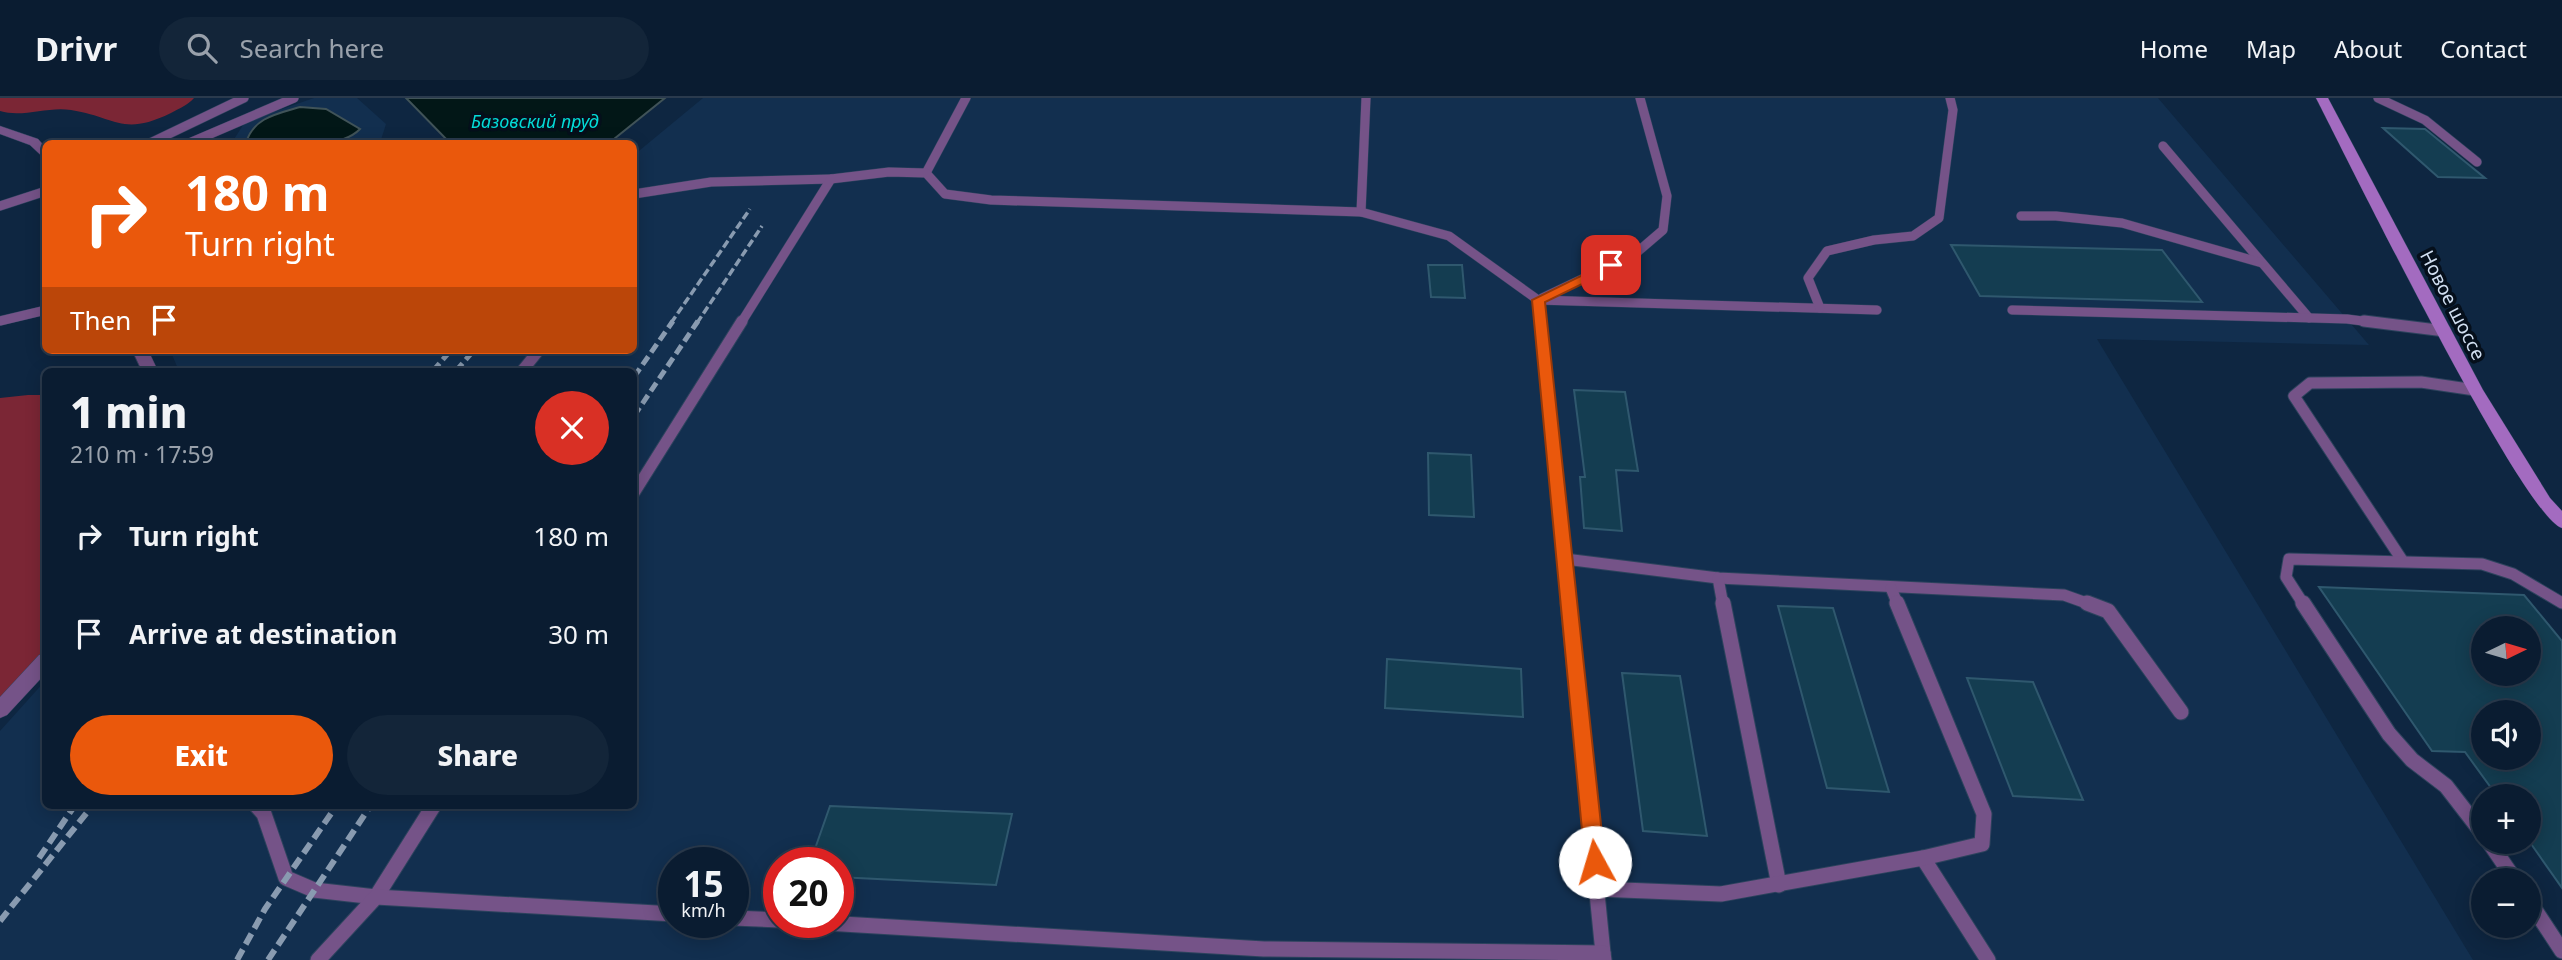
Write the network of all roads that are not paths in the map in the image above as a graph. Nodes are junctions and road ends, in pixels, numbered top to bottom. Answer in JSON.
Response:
{"nodes":[{"id":1,"x":244,"y":98,"type":"edge"},
{"id":2,"x":294,"y":98,"type":"edge"},
{"id":3,"x":966,"y":98,"type":"edge"},
{"id":4,"x":1366,"y":98,"type":"edge"},
{"id":5,"x":1640,"y":98,"type":"edge"},
{"id":6,"x":1950,"y":98,"type":"edge"},
{"id":7,"x":2322,"y":98,"type":"edge"},
{"id":8,"x":2378,"y":98,"type":"edge"},
{"id":9,"x":0,"y":130,"type":"edge"},
{"id":10,"x":156,"y":140,"type":"edge"},
{"id":11,"x":196,"y":140,"type":"edge"},
{"id":12,"x":2163,"y":146,"type":"dead end"},
{"id":13,"x":42,"y":151,"type":"edge"},
{"id":14,"x":2477,"y":162,"type":"dead end"},
{"id":15,"x":926,"y":173,"type":"junction"},
{"id":16,"x":831,"y":179,"type":"junction"},
{"id":17,"x":42,"y":192,"type":"edge"},
{"id":18,"x":637,"y":194,"type":"edge"},
{"id":19,"x":0,"y":206,"type":"edge"},
{"id":20,"x":1361,"y":212,"type":"junction"},
{"id":21,"x":2021,"y":216,"type":"dead end"},
{"id":22,"x":2262,"y":263,"type":"junction"},
{"id":23,"x":1538,"y":300,"type":"junction"},
{"id":24,"x":1820,"y":308,"type":"junction"},
{"id":25,"x":1877,"y":310,"type":"dead end"},
{"id":26,"x":2012,"y":310,"type":"dead end"},
{"id":27,"x":42,"y":311,"type":"edge"},
{"id":28,"x":2309,"y":318,"type":"junction"},
{"id":29,"x":0,"y":321,"type":"edge"},
{"id":30,"x":2445,"y":331,"type":"junction"},
{"id":31,"x":536,"y":354,"type":"edge"},
{"id":32,"x":524,"y":368,"type":"edge"},
{"id":33,"x":2475,"y":390,"type":"junction"},
{"id":34,"x":637,"y":488,"type":"edge"},
{"id":35,"x":2562,"y":522,"type":"edge"},
{"id":36,"x":1564,"y":559,"type":"junction"},
{"id":37,"x":2402,"y":560,"type":"junction"},
{"id":38,"x":1718,"y":578,"type":"junction"},
{"id":39,"x":1891,"y":588,"type":"junction"},
{"id":40,"x":2562,"y":603,"type":"edge"},
{"id":41,"x":42,"y":664,"type":"edge"},
{"id":42,"x":0,"y":710,"type":"edge"},
{"id":43,"x":2181,"y":712,"type":"dead end"},
{"id":44,"x":260,"y":809,"type":"edge"},
{"id":45,"x":432,"y":809,"type":"edge"},
{"id":46,"x":2471,"y":818,"type":"edge"},
{"id":47,"x":1923,"y":858,"type":"junction"},
{"id":48,"x":1779,"y":885,"type":"junction"},
{"id":49,"x":1598,"y":889,"type":"junction"},
{"id":50,"x":376,"y":897,"type":"junction"},
{"id":51,"x":658,"y":913,"type":"edge"},
{"id":52,"x":2541,"y":919,"type":"edge"},
{"id":53,"x":854,"y":925,"type":"edge"},
{"id":54,"x":2562,"y":951,"type":"edge"},
{"id":55,"x":1604,"y":957,"type":"edge"},
{"id":56,"x":318,"y":960,"type":"edge"},
{"id":57,"x":1988,"y":960,"type":"edge"}],
"edges":[{"from":1,"to":10,"type":"lane"},
{"from":2,"to":11,"type":"lane"},
{"from":3,"to":15,"type":"lane"},
{"from":4,"to":20,"type":"lane"},
{"from":5,"to":23,"type":"lane"},
{"from":6,"to":24,"type":"lane"},
{"from":7,"to":30,"type":"main road","name":"Новое шоссе"},
{"from":8,"to":14,"type":"lane"},
{"from":9,"to":13,"type":"street"},
{"from":12,"to":22,"type":"lane"},
{"from":15,"to":16,"type":"lane"},
{"from":15,"to":20,"type":"lane"},
{"from":16,"to":18,"type":"lane"},
{"from":16,"to":34,"type":"lane"},
{"from":17,"to":19,"type":"lane"},
{"from":20,"to":23,"type":"lane"},
{"from":21,"to":22,"type":"lane"},
{"from":22,"to":28,"type":"lane"},
{"from":23,"to":24,"type":"lane"},
{"from":23,"to":36,"type":"lane"},
{"from":24,"to":25,"type":"lane"},
{"from":26,"to":28,"type":"lane"},
{"from":27,"to":29,"type":"lane"},
{"from":28,"to":30,"type":"lane"},
{"from":30,"to":33,"type":"main road","name":"Новое шоссе"},
{"from":31,"to":32,"type":"lane"},
{"from":33,"to":35,"type":"main road","name":"Новое шоссе"},
{"from":33,"to":37,"type":"lane"},
{"from":36,"to":38,"type":"lane"},
{"from":36,"to":49,"type":"lane"},
{"from":37,"to":40,"type":"lane"},
{"from":37,"to":46,"type":"lane"},
{"from":38,"to":39,"type":"lane"},
{"from":38,"to":48,"type":"lane"},
{"from":39,"to":43,"type":"lane"},
{"from":39,"to":47,"type":"lane"},
{"from":41,"to":42,"type":"street"},
{"from":44,"to":50,"type":"lane"},
{"from":45,"to":50,"type":"lane"},
{"from":47,"to":48,"type":"lane"},
{"from":47,"to":57,"type":"lane"},
{"from":48,"to":49,"type":"lane"},
{"from":49,"to":55,"type":"lane"},
{"from":50,"to":51,"type":"lane"},
{"from":50,"to":56,"type":"lane"},
{"from":52,"to":54,"type":"lane"},
{"from":53,"to":55,"type":"lane"}]}
